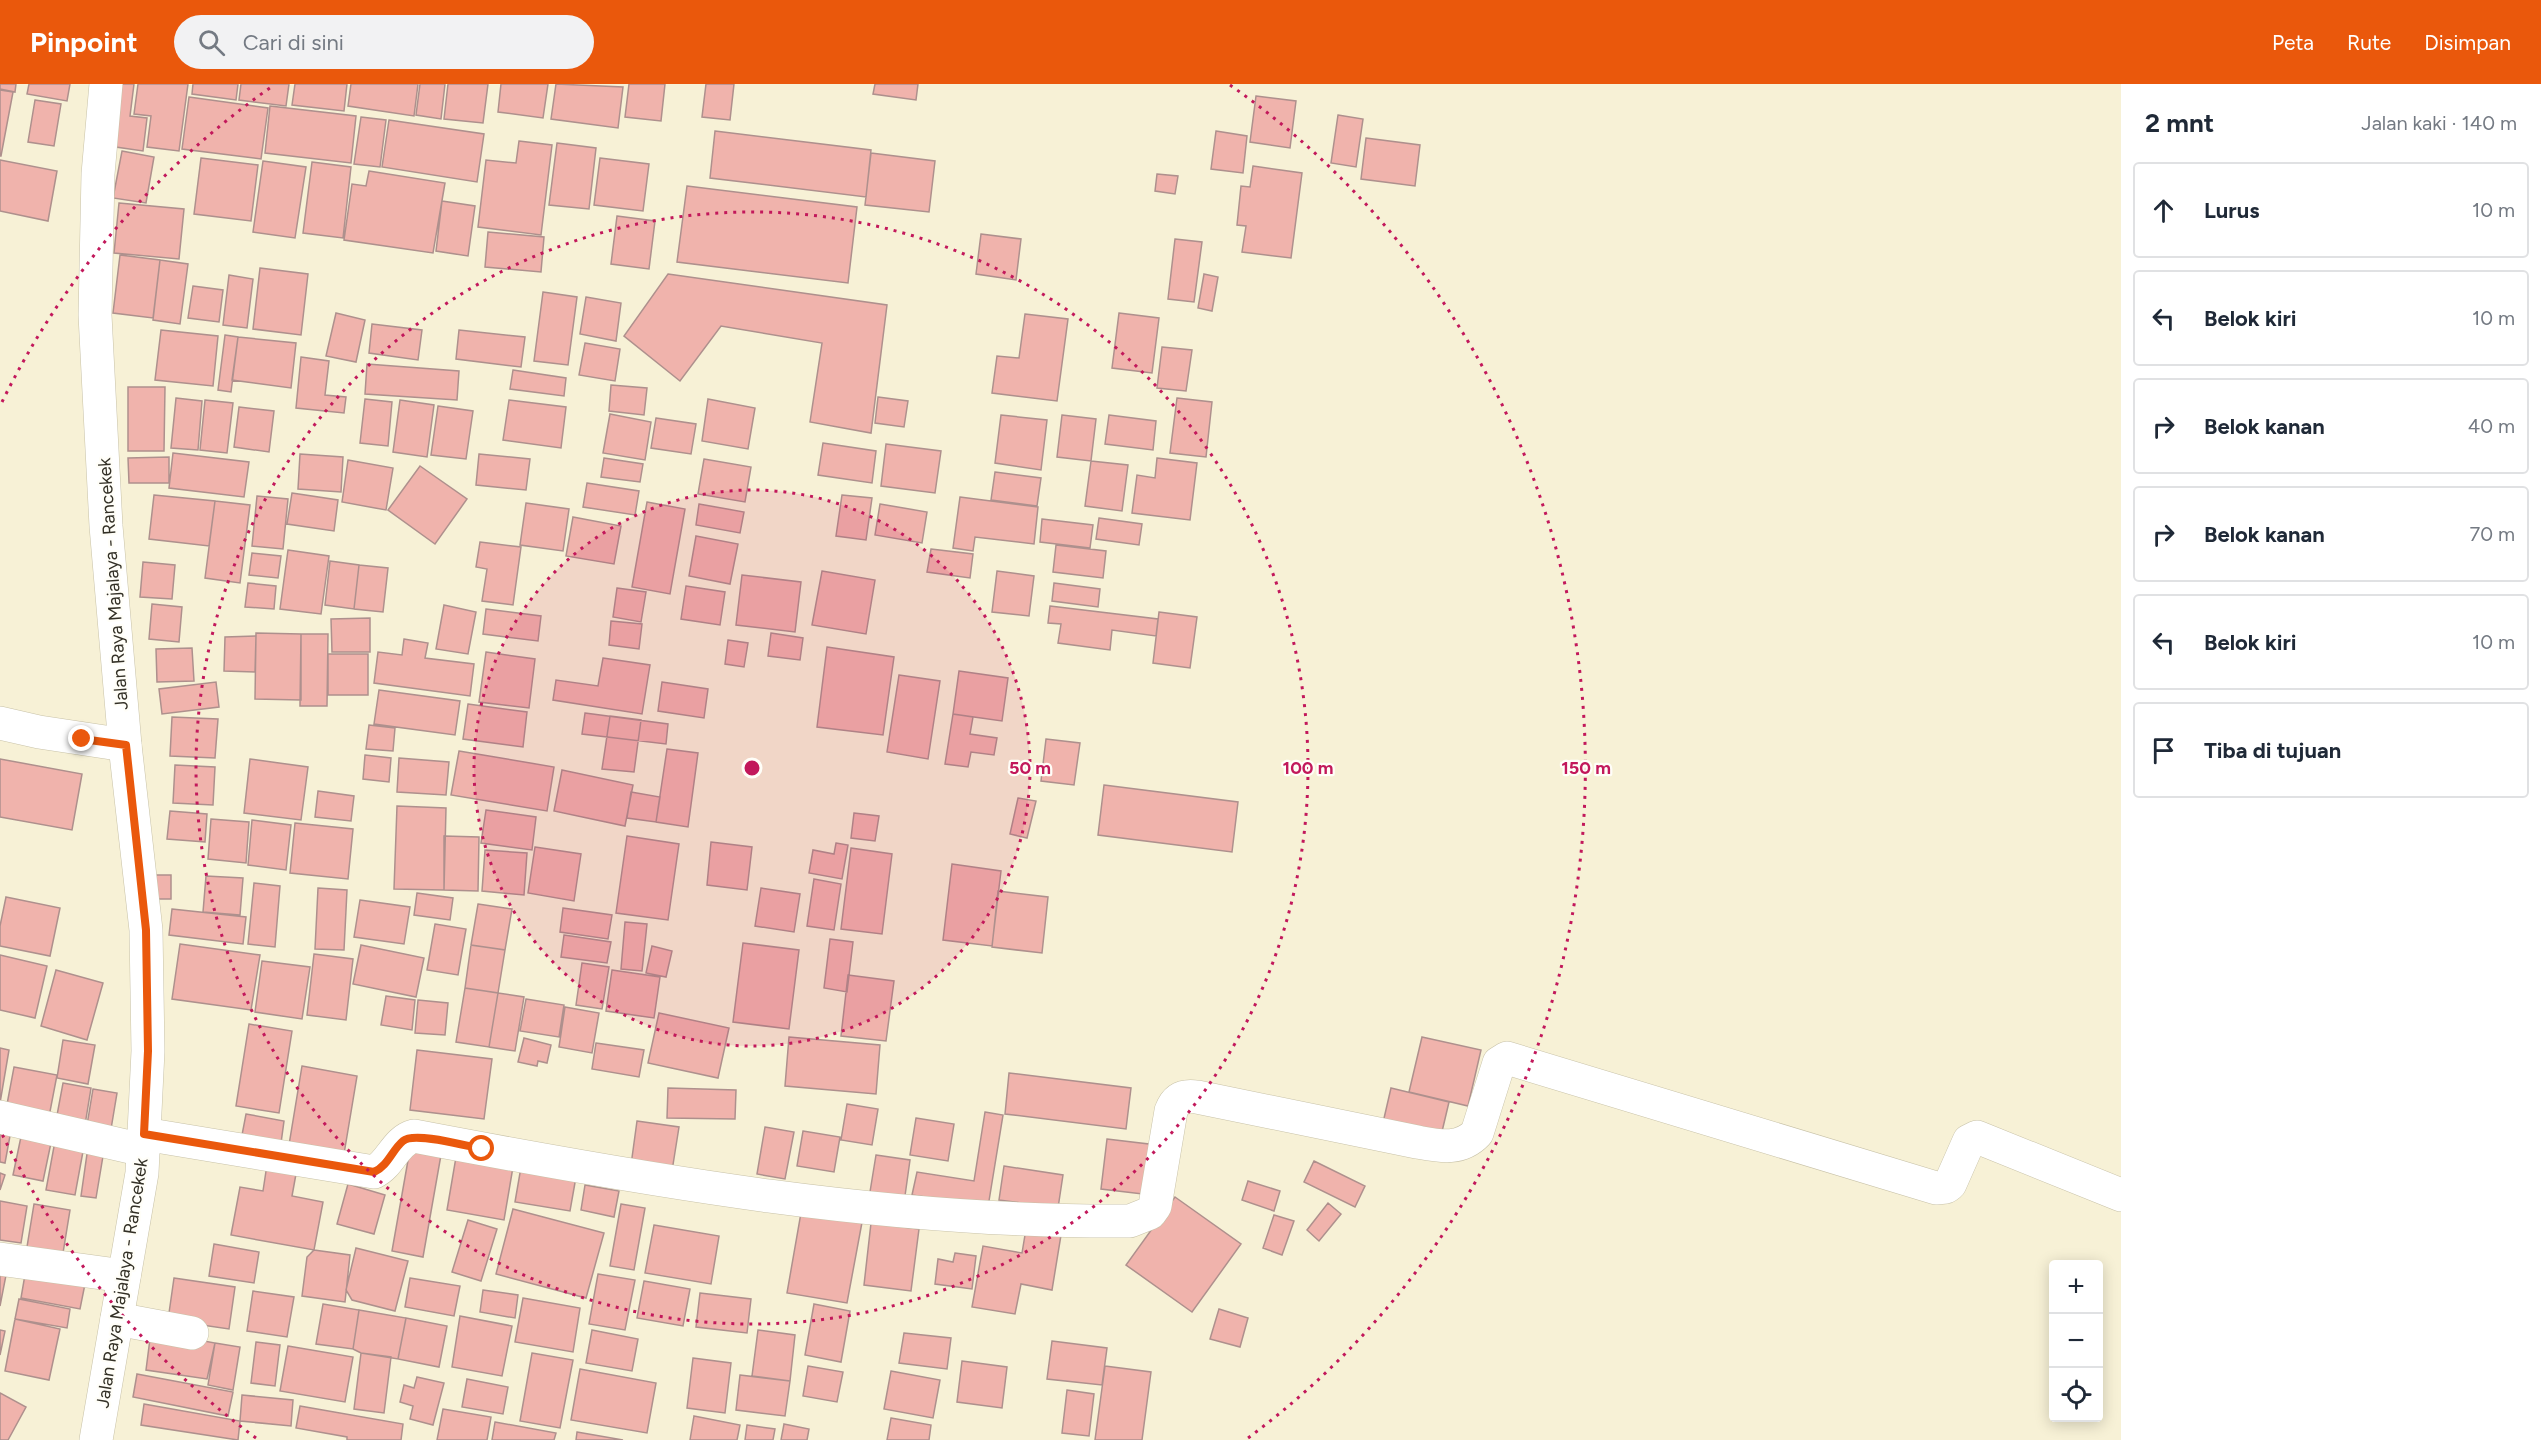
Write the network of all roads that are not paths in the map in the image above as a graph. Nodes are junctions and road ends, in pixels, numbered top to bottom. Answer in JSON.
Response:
{"nodes":[{"id":1,"x":106,"y":84,"type":"edge"},
{"id":2,"x":0,"y":723,"type":"edge"},
{"id":3,"x":126,"y":745,"type":"junction"},
{"id":4,"x":0,"y":1117,"type":"edge"},
{"id":5,"x":144,"y":1142,"type":"junction"},
{"id":6,"x":2121,"y":1195,"type":"edge"},
{"id":7,"x":0,"y":1259,"type":"edge"},
{"id":8,"x":124,"y":1276,"type":"junction"},
{"id":9,"x":117,"y":1319,"type":"junction"},
{"id":10,"x":192,"y":1333,"type":"dead end"},
{"id":11,"x":96,"y":1440,"type":"edge"}],
"edges":[{"from":1,"to":3,"type":"street","name":"Jalan Raya Majalaya - Rancekek"},
{"from":2,"to":3,"type":"street"},
{"from":3,"to":5,"type":"street","name":"Jalan Raya Majalaya - Rancekek"},
{"from":4,"to":5,"type":"street"},
{"from":5,"to":6,"type":"street"},
{"from":5,"to":8,"type":"street","name":"Jalan Raya Majalaya - Rancekek"},
{"from":7,"to":8,"type":"street"},
{"from":8,"to":9,"type":"street","name":"Jalan Raya Majalaya - Rancekek"},
{"from":9,"to":10,"type":"street"},
{"from":9,"to":11,"type":"street","name":"Jalan Raya Majalaya - Rancekek"}]}
